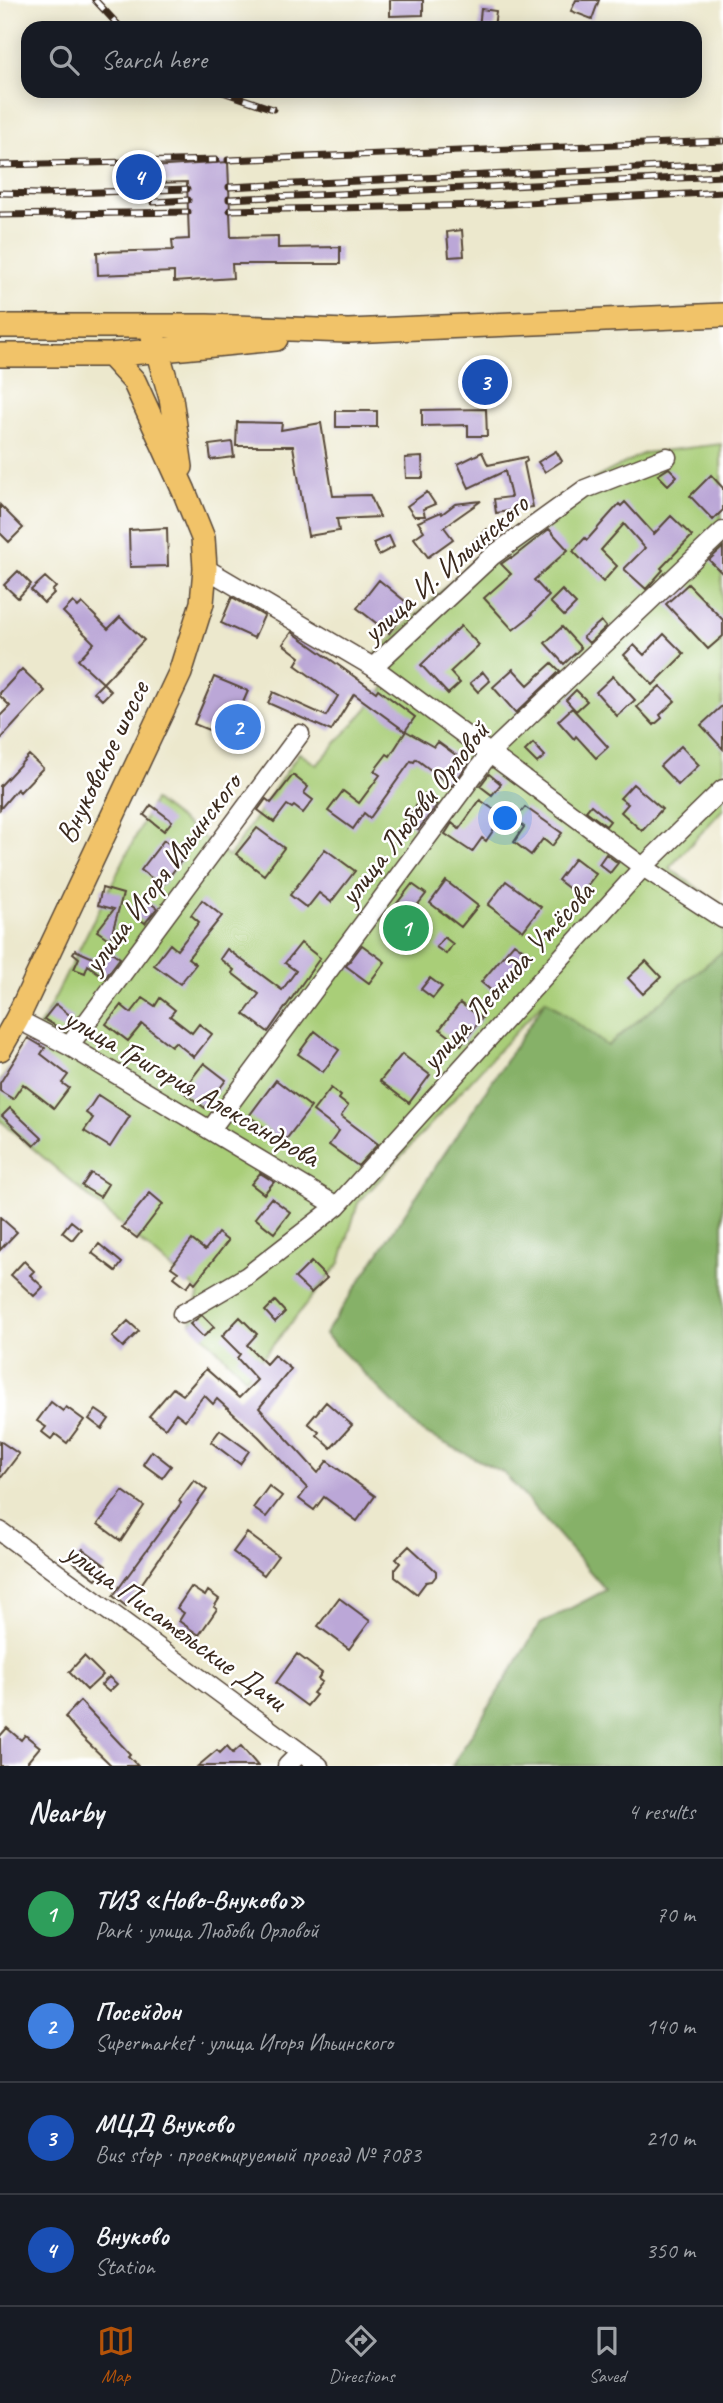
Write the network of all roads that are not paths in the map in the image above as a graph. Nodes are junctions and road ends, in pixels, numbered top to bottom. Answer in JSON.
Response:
{"nodes":[{"id":1,"x":723,"y":315,"type":"edge"},
{"id":2,"x":149,"y":326,"type":"junction"},
{"id":3,"x":0,"y":327,"type":"edge"},
{"id":4,"x":348,"y":331,"type":"junction"},
{"id":5,"x":149,"y":351,"type":"junction"},
{"id":6,"x":0,"y":355,"type":"edge"},
{"id":7,"x":110,"y":355,"type":"junction"},
{"id":8,"x":134,"y":382,"type":"junction"},
{"id":9,"x":667,"y":457,"type":"dead end"},
{"id":10,"x":184,"y":491,"type":"junction"},
{"id":11,"x":723,"y":531,"type":"edge"},
{"id":12,"x":205,"y":568,"type":"junction"},
{"id":13,"x":373,"y":667,"type":"junction"},
{"id":14,"x":300,"y":734,"type":"dead end"},
{"id":15,"x":490,"y":752,"type":"junction"},
{"id":16,"x":723,"y":789,"type":"edge"},
{"id":17,"x":642,"y":867,"type":"junction"},
{"id":18,"x":723,"y":919,"type":"edge"},
{"id":19,"x":17,"y":1019,"type":"junction"},
{"id":20,"x":69,"y":1046,"type":"junction"},
{"id":21,"x":0,"y":1049,"type":"edge"},
{"id":22,"x":211,"y":1129,"type":"junction"},
{"id":23,"x":337,"y":1206,"type":"junction"},
{"id":24,"x":182,"y":1314,"type":"dead end"},
{"id":25,"x":0,"y":1531,"type":"edge"},
{"id":26,"x":294,"y":1759,"type":"edge"},
{"id":27,"x":318,"y":1766,"type":"edge"}],
"edges":[{"from":1,"to":4,"type":"main road"},
{"from":2,"to":3,"type":"main road"},
{"from":2,"to":4,"type":"main road"},
{"from":2,"to":5,"type":"main road","name":"Внуковское шоссе"},
{"from":4,"to":5,"type":"main road"},
{"from":5,"to":7,"type":"main road"},
{"from":5,"to":8,"type":"main road"},
{"from":5,"to":10,"type":"main road","name":"Внуковское шоссе"},
{"from":6,"to":7,"type":"main road"},
{"from":7,"to":8,"type":"main road","name":"Внуковское шоссе"},
{"from":8,"to":10,"type":"main road","name":"Внуковское шоссе"},
{"from":9,"to":13,"type":"street","name":"улица И. Ильинского"},
{"from":10,"to":12,"type":"main road","name":"Внуковское шоссе"},
{"from":11,"to":15,"type":"street","name":"улица Любови Орловой"},
{"from":12,"to":13,"type":"street"},
{"from":12,"to":19,"type":"main road","name":"Внуковское шоссе"},
{"from":13,"to":15,"type":"street"},
{"from":14,"to":20,"type":"street","name":"улица Игоря Ильинского"},
{"from":15,"to":17,"type":"street"},
{"from":15,"to":22,"type":"street","name":"улица Любови Орловой"},
{"from":16,"to":17,"type":"street","name":"улица Леонида Утёсова"},
{"from":17,"to":18,"type":"street"},
{"from":17,"to":23,"type":"street","name":"улица Леонида Утёсова"},
{"from":19,"to":20,"type":"street","name":"улица Григория Александрова"},
{"from":19,"to":21,"type":"main road","name":"Внуковское шоссе"},
{"from":20,"to":22,"type":"street","name":"улица Григория Александрова"},
{"from":22,"to":23,"type":"street","name":"улица Григория Александрова"},
{"from":23,"to":24,"type":"street","name":"улица Леонида Утёсова"},
{"from":25,"to":26,"type":"street","name":"улица Писательские Дачи"},
{"from":26,"to":27,"type":"street","name":"улица Писательские Дачи"}]}
